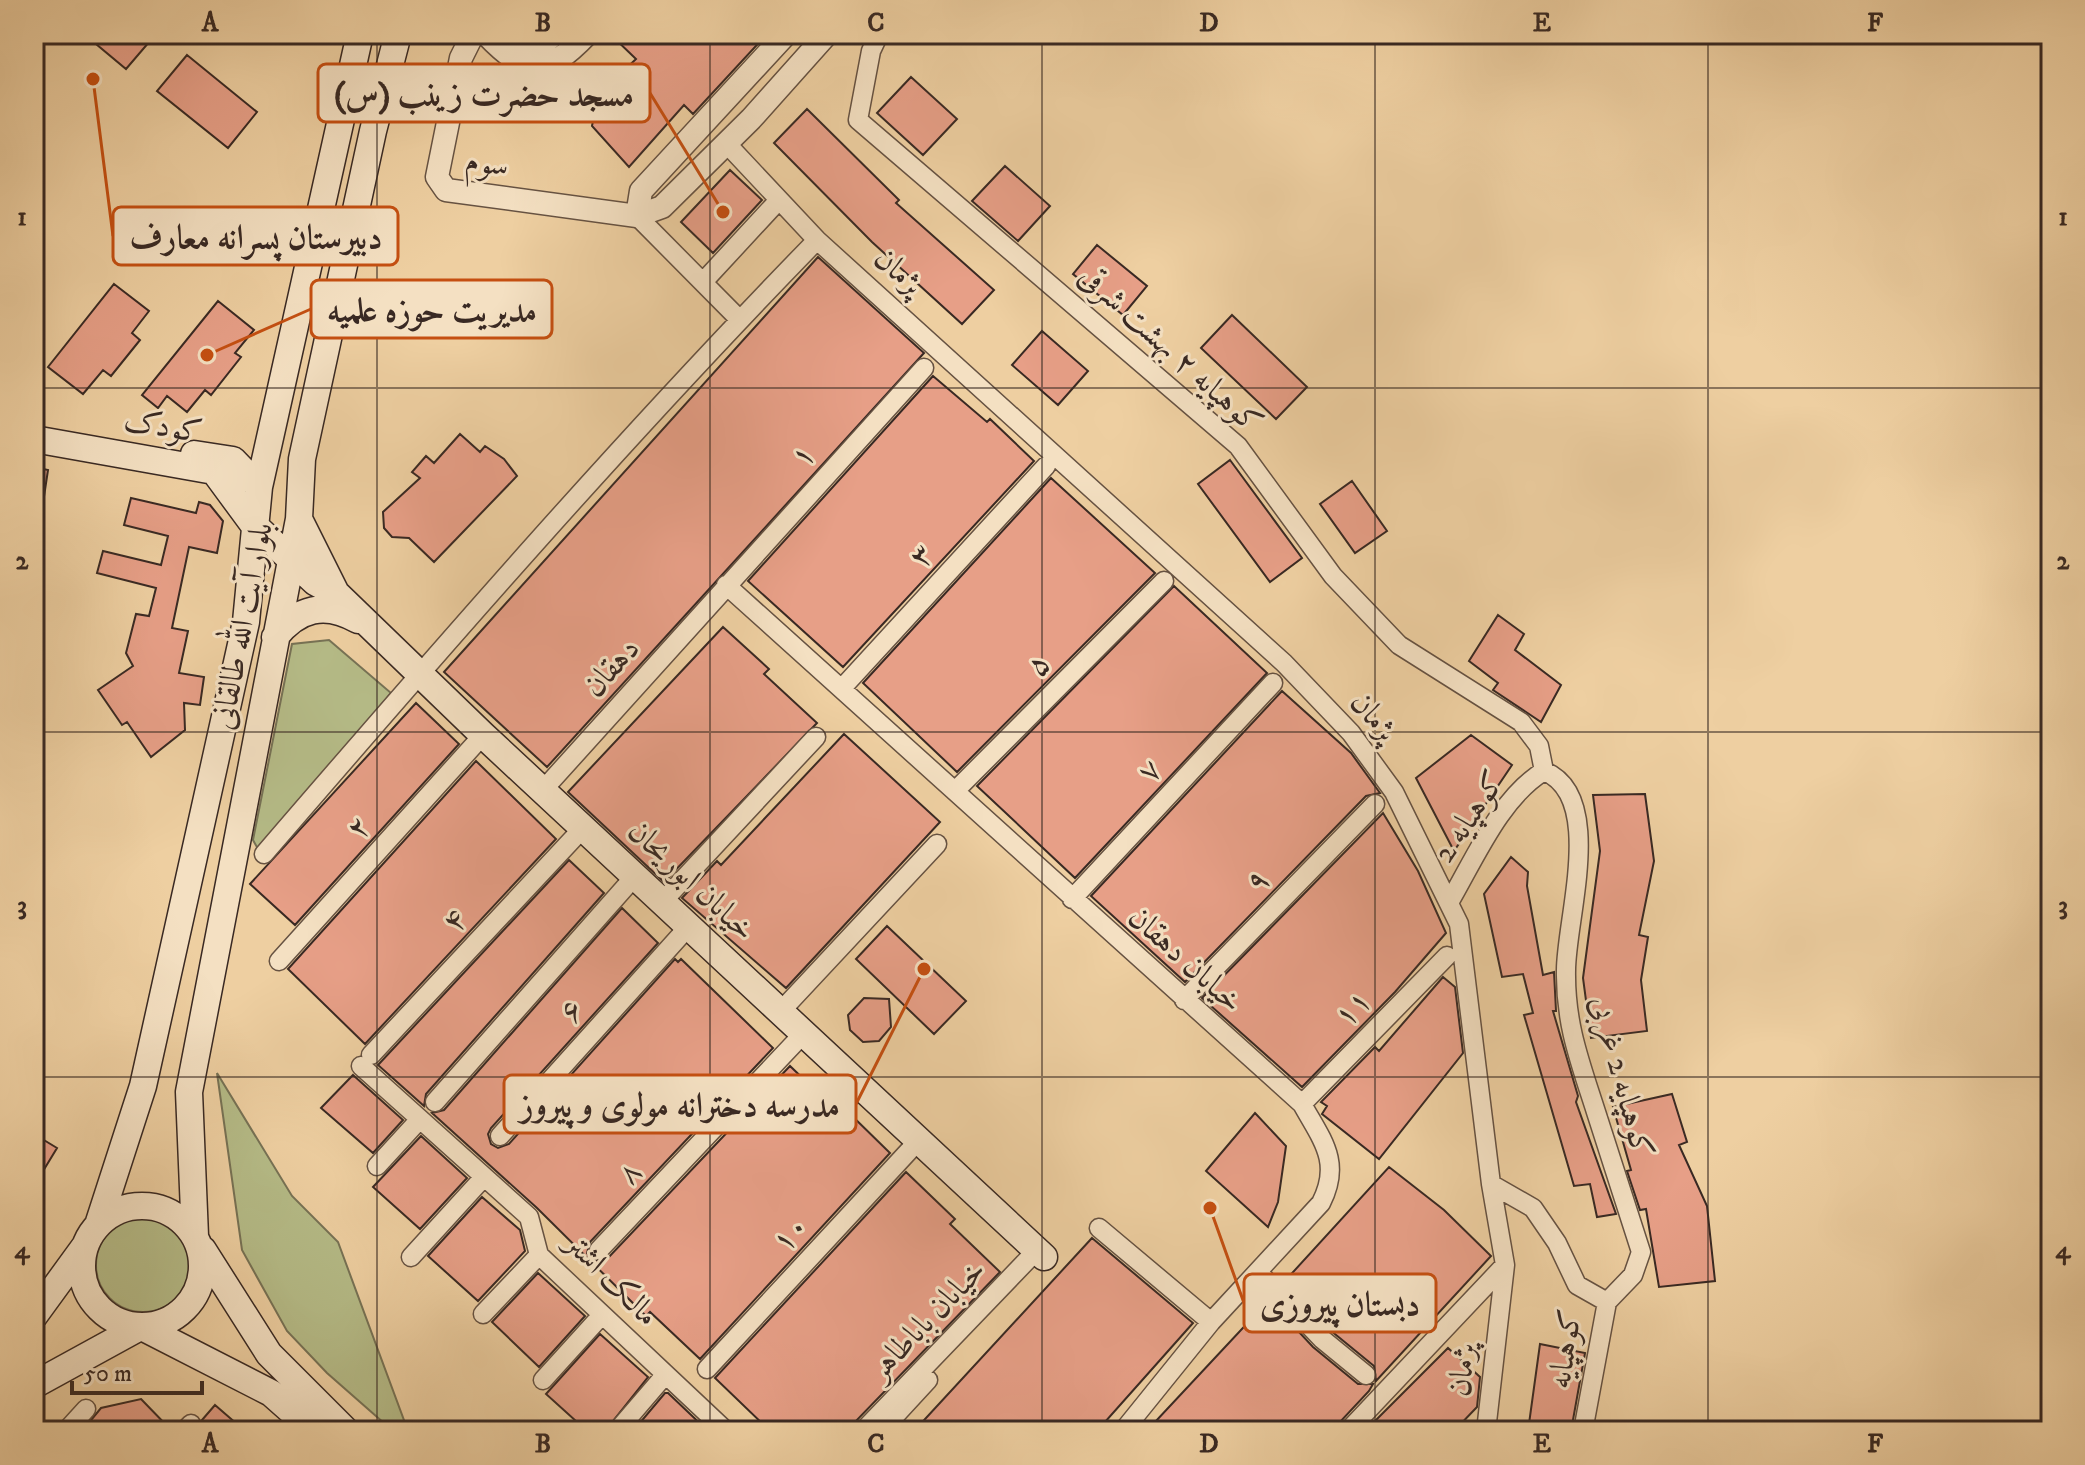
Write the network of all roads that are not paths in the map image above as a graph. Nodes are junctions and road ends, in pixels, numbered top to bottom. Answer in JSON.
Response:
{"nodes":[{"id":1,"x":360,"y":34,"type":"edge"},
{"id":2,"x":398,"y":34,"type":"edge"},
{"id":3,"x":473,"y":34,"type":"edge"},
{"id":4,"x":486,"y":34,"type":"edge"},
{"id":5,"x":504,"y":34,"type":"edge"},
{"id":6,"x":587,"y":34,"type":"edge"},
{"id":7,"x":786,"y":34,"type":"edge"},
{"id":8,"x":827,"y":34,"type":"edge"},
{"id":9,"x":879,"y":34,"type":"edge"},
{"id":10,"x":548,"y":49,"type":"edge"},
{"id":11,"x":726,"y":143,"type":"junction"},
{"id":12,"x":778,"y":201,"type":"junction"},
{"id":13,"x":637,"y":216,"type":"junction"},
{"id":14,"x":817,"y":240,"type":"junction"},
{"id":15,"x":703,"y":282,"type":"junction"},
{"id":16,"x":739,"y":319,"type":"junction"},
{"id":17,"x":924,"y":368,"type":"dead end"},
{"id":18,"x":34,"y":425,"type":"edge"},
{"id":19,"x":34,"y":439,"type":"edge"},
{"id":20,"x":1046,"y":466,"type":"dead end"},
{"id":21,"x":260,"y":482,"type":"junction"},
{"id":22,"x":300,"y":508,"type":"junction"},
{"id":23,"x":253,"y":524,"type":"junction"},
{"id":24,"x":290,"y":559,"type":"junction"},
{"id":25,"x":1164,"y":581,"type":"dead end"},
{"id":26,"x":726,"y":585,"type":"junction"},
{"id":27,"x":337,"y":594,"type":"junction"},
{"id":28,"x":366,"y":625,"type":"junction"},
{"id":29,"x":275,"y":637,"type":"junction"},
{"id":30,"x":419,"y":674,"type":"junction"},
{"id":31,"x":1273,"y":683,"type":"dead end"},
{"id":32,"x":843,"y":687,"type":"junction"},
{"id":33,"x":483,"y":735,"type":"junction"},
{"id":34,"x":816,"y":737,"type":"dead end"},
{"id":35,"x":1544,"y":771,"type":"junction"},
{"id":36,"x":543,"y":790,"type":"junction"},
{"id":37,"x":956,"y":790,"type":"junction"},
{"id":38,"x":1375,"y":804,"type":"dead end"},
{"id":39,"x":583,"y":828,"type":"junction"},
{"id":40,"x":937,"y":844,"type":"dead end"},
{"id":41,"x":264,"y":854,"type":"dead end"},
{"id":42,"x":635,"y":876,"type":"junction"},
{"id":43,"x":1072,"y":899,"type":"junction"},
{"id":44,"x":663,"y":901,"type":"junction"},
{"id":45,"x":1450,"y":901,"type":"junction"},
{"id":46,"x":689,"y":926,"type":"junction"},
{"id":47,"x":1447,"y":956,"type":"dead end"},
{"id":48,"x":279,"y":961,"type":"dead end"},
{"id":49,"x":1184,"y":1000,"type":"junction"},
{"id":50,"x":781,"y":1011,"type":"junction"},
{"id":51,"x":804,"y":1033,"type":"junction"},
{"id":52,"x":366,"y":1060,"type":"joint"},
{"id":53,"x":435,"y":1102,"type":"dead end"},
{"id":54,"x":1302,"y":1104,"type":"junction"},
{"id":55,"x":420,"y":1119,"type":"junction"},
{"id":56,"x":500,"y":1136,"type":"dead end"},
{"id":57,"x":919,"y":1140,"type":"junction"},
{"id":58,"x":377,"y":1166,"type":"dead end"},
{"id":59,"x":484,"y":1177,"type":"junction"},
{"id":60,"x":1491,"y":1184,"type":"junction"},
{"id":61,"x":1099,"y":1228,"type":"dead end"},
{"id":62,"x":92,"y":1236,"type":"junction"},
{"id":63,"x":197,"y":1240,"type":"junction"},
{"id":64,"x":599,"y":1250,"type":"dead end"},
{"id":65,"x":1040,"y":1253,"type":"junction"},
{"id":66,"x":539,"y":1255,"type":"junction"},
{"id":67,"x":411,"y":1257,"type":"dead end"},
{"id":68,"x":1505,"y":1265,"type":"junction"},
{"id":69,"x":1258,"y":1272,"type":"junction"},
{"id":70,"x":1607,"y":1302,"type":"junction"},
{"id":71,"x":483,"y":1314,"type":"dead end"},
{"id":72,"x":34,"y":1316,"type":"edge"},
{"id":73,"x":601,"y":1316,"type":"junction"},
{"id":74,"x":1211,"y":1322,"type":"junction"},
{"id":75,"x":141,"y":1328,"type":"junction"},
{"id":76,"x":707,"y":1369,"type":"dead end"},
{"id":77,"x":665,"y":1375,"type":"junction"},
{"id":78,"x":1366,"y":1375,"type":"dead end"},
{"id":79,"x":543,"y":1380,"type":"dead end"},
{"id":80,"x":34,"y":1385,"type":"edge"},
{"id":81,"x":86,"y":1409,"type":"dead end"},
{"id":82,"x":1131,"y":1428,"type":"edge"},
{"id":83,"x":66,"y":1431,"type":"edge"},
{"id":84,"x":314,"y":1431,"type":"edge"},
{"id":85,"x":346,"y":1431,"type":"edge"},
{"id":86,"x":617,"y":1431,"type":"edge"},
{"id":87,"x":726,"y":1431,"type":"edge"},
{"id":88,"x":863,"y":1431,"type":"edge"},
{"id":89,"x":881,"y":1431,"type":"edge"},
{"id":90,"x":1348,"y":1431,"type":"edge"},
{"id":91,"x":1486,"y":1431,"type":"edge"},
{"id":92,"x":1583,"y":1431,"type":"edge"}],
"edges":[{"from":1,"to":21,"type":"main road","name":"بلوار آیت الله طالقانی"},
{"from":2,"to":22,"type":"main road","name":"بلوار آیت الله طالقانی"},
{"from":3,"to":13,"type":"street","name":"سوم"},
{"from":4,"to":10,"type":"street"},
{"from":5,"to":10,"type":"street"},
{"from":6,"to":10,"type":"street"},
{"from":7,"to":13,"type":"street"},
{"from":8,"to":11,"type":"street"},
{"from":9,"to":35,"type":"street","name":"کوهپایه ۲ بهشت شرقی"},
{"from":11,"to":12,"type":"street","name":"پژمان"},
{"from":11,"to":13,"type":"street"},
{"from":12,"to":14,"type":"street","name":"پژمان"},
{"from":12,"to":15,"type":"street"},
{"from":13,"to":15,"type":"street"},
{"from":14,"to":16,"type":"street"},
{"from":14,"to":45,"type":"street","name":"پژمان"},
{"from":15,"to":16,"type":"street"},
{"from":16,"to":30,"type":"street"},
{"from":17,"to":26,"type":"street","name":"۱"},
{"from":18,"to":21,"type":"main road","name":"کودک"},
{"from":19,"to":23,"type":"main road","name":"کودک"},
{"from":20,"to":32,"type":"street","name":"۳"},
{"from":21,"to":22,"type":"main road"},
{"from":21,"to":23,"type":"main road","name":"بلوار آیت الله طالقانی"},
{"from":22,"to":24,"type":"main road","name":"بلوار آیت الله طالقانی"},
{"from":22,"to":27,"type":"main road"},
{"from":23,"to":24,"type":"main road","name":"کودک"},
{"from":23,"to":62,"type":"main road","name":"بلوار آیت الله طالقانی"},
{"from":24,"to":27,"type":"main road","name":"خیابان ابوریحان"},
{"from":24,"to":29,"type":"main road","name":"بلوار آیت الله طالقانی"},
{"from":25,"to":37,"type":"street","name":"۵"},
{"from":26,"to":32,"type":"street","name":"خیابان دهقان"},
{"from":26,"to":36,"type":"street","name":"دهقان"},
{"from":27,"to":28,"type":"main road","name":"خیابان ابوریحان"},
{"from":28,"to":29,"type":"main road"},
{"from":28,"to":30,"type":"main road","name":"خیابان ابوریحان"},
{"from":29,"to":63,"type":"main road","name":"بلوار آیت الله طالقانی"},
{"from":30,"to":33,"type":"main road","name":"خیابان ابوریحان"},
{"from":30,"to":41,"type":"street"},
{"from":31,"to":43,"type":"street","name":"۷"},
{"from":32,"to":37,"type":"street","name":"خیابان دهقان"},
{"from":33,"to":36,"type":"main road","name":"خیابان ابوریحان"},
{"from":33,"to":48,"type":"street","name":"۲"},
{"from":34,"to":44,"type":"street"},
{"from":35,"to":45,"type":"street","name":"کوهپایه 2"},
{"from":35,"to":70,"type":"street","name":"کوهپایه 2 غربی"},
{"from":36,"to":39,"type":"main road","name":"خیابان ابوریحان"},
{"from":37,"to":43,"type":"street","name":"خیابان دهقان"},
{"from":38,"to":49,"type":"street","name":"۹"},
{"from":39,"to":42,"type":"main road","name":"خیابان ابوریحان"},
{"from":39,"to":52,"type":"street","name":"۴"},
{"from":40,"to":50,"type":"street"},
{"from":42,"to":44,"type":"main road","name":"خیابان ابوریحان"},
{"from":42,"to":53,"type":"street"},
{"from":43,"to":49,"type":"street","name":"خیابان دهقان"},
{"from":44,"to":46,"type":"main road","name":"خیابان ابوریحان"},
{"from":45,"to":60,"type":"street","name":"پژمان"},
{"from":46,"to":50,"type":"main road","name":"خیابان ابوریحان"},
{"from":46,"to":56,"type":"street","name":"۶"},
{"from":47,"to":54,"type":"street","name":"۱۱"},
{"from":49,"to":54,"type":"street","name":"خیابان دهقان"},
{"from":50,"to":51,"type":"main road","name":"خیابان ابوریحان"},
{"from":51,"to":57,"type":"main road","name":"خیابان ابوریحان"},
{"from":51,"to":64,"type":"street","name":"۸"},
{"from":52,"to":55,"type":"street","name":"مالک اشتر"},
{"from":54,"to":69,"type":"street","name":"خیابان دهقان"},
{"from":55,"to":58,"type":"street"},
{"from":55,"to":59,"type":"street","name":"مالک اشتر"},
{"from":57,"to":65,"type":"main road","name":"خیابان ابوریحان"},
{"from":57,"to":76,"type":"street","name":"۱۰"},
{"from":59,"to":66,"type":"street","name":"مالک اشتر"},
{"from":59,"to":67,"type":"street"},
{"from":60,"to":68,"type":"street","name":"پژمان"},
{"from":60,"to":70,"type":"street","name":"کوهپایه"},
{"from":61,"to":74,"type":"street"},
{"from":62,"to":63,"type":"main road"},
{"from":62,"to":72,"type":"main road","name":"بلوار آیت الله طالقانی"},
{"from":62,"to":75,"type":"main road"},
{"from":63,"to":75,"type":"main road"},
{"from":63,"to":85,"type":"main road"},
{"from":65,"to":88,"type":"street","name":"خیابان باباطاهر"},
{"from":65,"to":89,"type":"street","name":"خیابان باباطاهر"},
{"from":66,"to":71,"type":"street"},
{"from":66,"to":73,"type":"street","name":"مالک اشتر"},
{"from":68,"to":90,"type":"street"},
{"from":68,"to":91,"type":"street","name":"پژمان"},
{"from":69,"to":74,"type":"street","name":"خیابان دهقان"},
{"from":69,"to":78,"type":"street"},
{"from":70,"to":92,"type":"street","name":"کوهپایه"},
{"from":73,"to":77,"type":"street","name":"مالک اشتر"},
{"from":73,"to":79,"type":"street"},
{"from":74,"to":82,"type":"street","name":"خیابان دهقان"},
{"from":75,"to":80,"type":"main road"},
{"from":75,"to":84,"type":"main road"},
{"from":77,"to":86,"type":"street"},
{"from":77,"to":87,"type":"street","name":"مالک اشتر"},
{"from":81,"to":83,"type":"street"}]}
